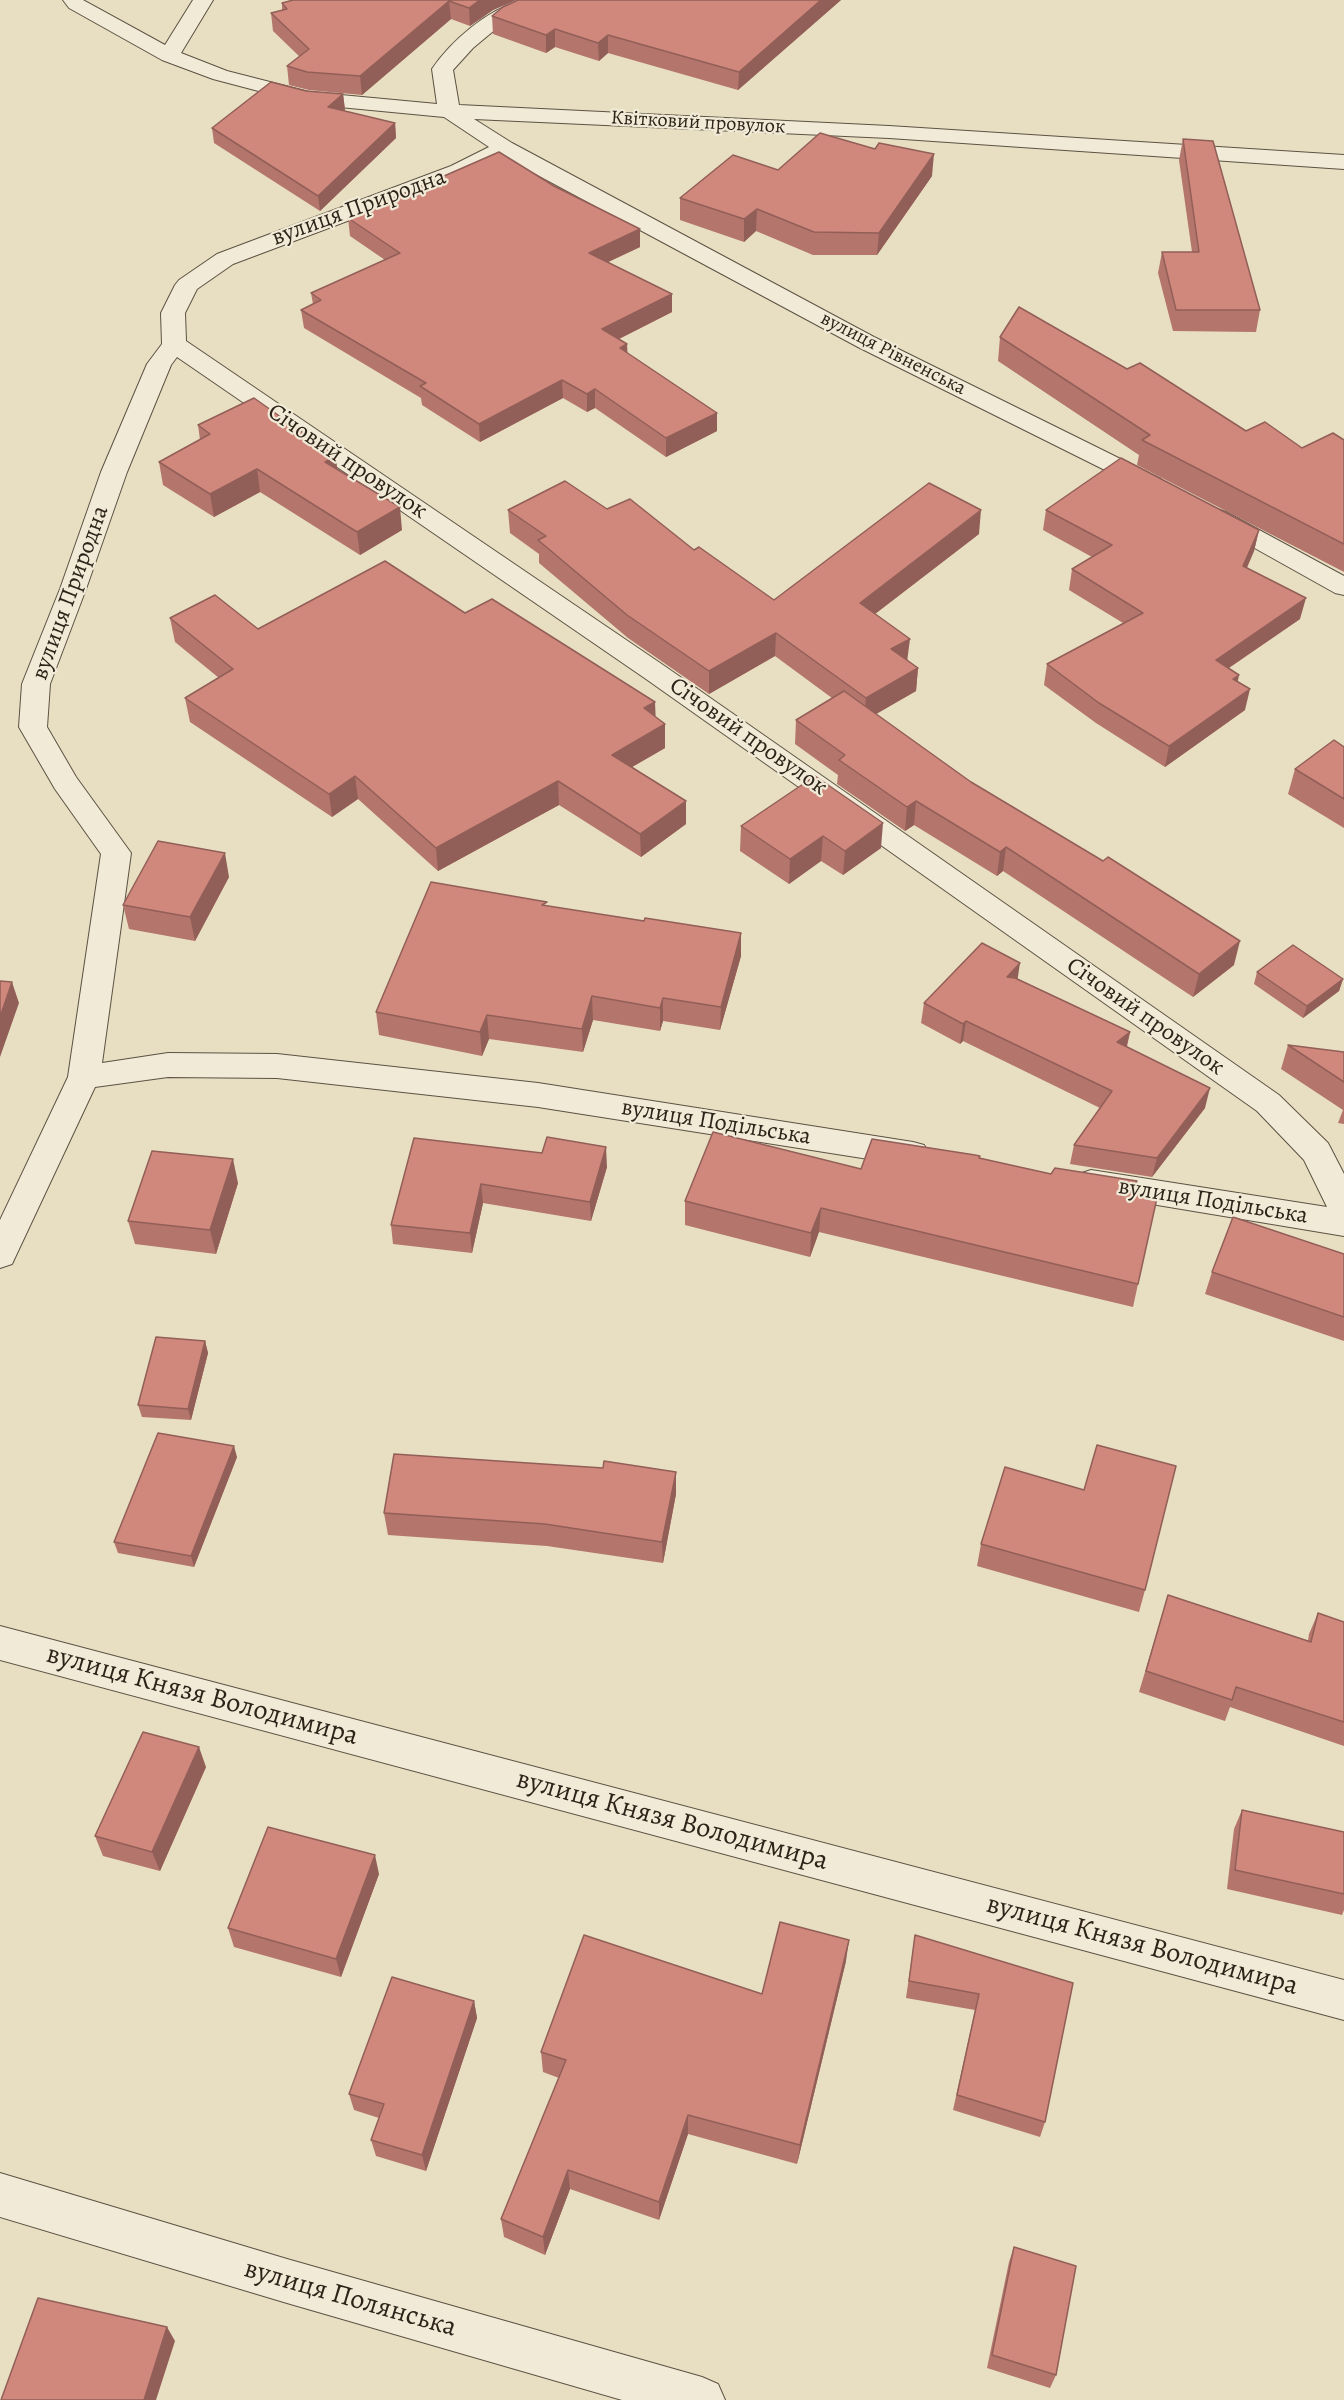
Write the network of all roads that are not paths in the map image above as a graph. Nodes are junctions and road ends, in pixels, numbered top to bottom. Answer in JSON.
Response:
{"nodes":[{"id":1,"x":73,"y":0,"type":"edge"},
{"id":2,"x":202,"y":0,"type":"edge"},
{"id":3,"x":537,"y":0,"type":"edge"},
{"id":4,"x":169,"y":56,"type":"junction"},
{"id":5,"x":449,"y":111,"type":"junction"},
{"id":6,"x":504,"y":148,"type":"junction"},
{"id":7,"x":1344,"y":162,"type":"edge"},
{"id":8,"x":174,"y":344,"type":"junction"},
{"id":9,"x":1170,"y":493,"type":"edge"},
{"id":10,"x":1201,"y":509,"type":"edge"},
{"id":11,"x":1344,"y":587,"type":"edge"},
{"id":12,"x":84,"y":1077,"type":"junction"},
{"id":13,"x":947,"y":1160,"type":"edge"},
{"id":14,"x":1064,"y":1178,"type":"edge"},
{"id":15,"x":1344,"y":1209,"type":"edge"},
{"id":16,"x":1344,"y":1223,"type":"edge"},
{"id":17,"x":0,"y":1255,"type":"edge"},
{"id":18,"x":0,"y":1643,"type":"edge"},
{"id":19,"x":1344,"y":2000,"type":"edge"},
{"id":20,"x":0,"y":2195,"type":"edge"},
{"id":21,"x":702,"y":2400,"type":"edge"}],
"edges":[{"from":1,"to":4,"type":"street","name":"Квітковий провулок"},
{"from":2,"to":4,"type":"street"},
{"from":3,"to":5,"type":"street"},
{"from":4,"to":5,"type":"street","name":"Квітковий провулок"},
{"from":5,"to":6,"type":"street","name":"вулиця Рівненська"},
{"from":5,"to":7,"type":"street","name":"Квітковий провулок"},
{"from":6,"to":8,"type":"street","name":"вулиця Природна"},
{"from":6,"to":9,"type":"street","name":"вулиця Рівненська"},
{"from":8,"to":12,"type":"street","name":"вулиця Природна"},
{"from":8,"to":15,"type":"street","name":"Січовий провулок"},
{"from":10,"to":11,"type":"street"},
{"from":12,"to":13,"type":"street","name":"вулиця Подільська"},
{"from":12,"to":17,"type":"street","name":"вулиця Природна"},
{"from":14,"to":16,"type":"street","name":"вулиця Подільська"},
{"from":18,"to":19,"type":"street","name":"вулиця Князя Володимира"},
{"from":20,"to":21,"type":"street","name":"вулиця Полянська"}]}
